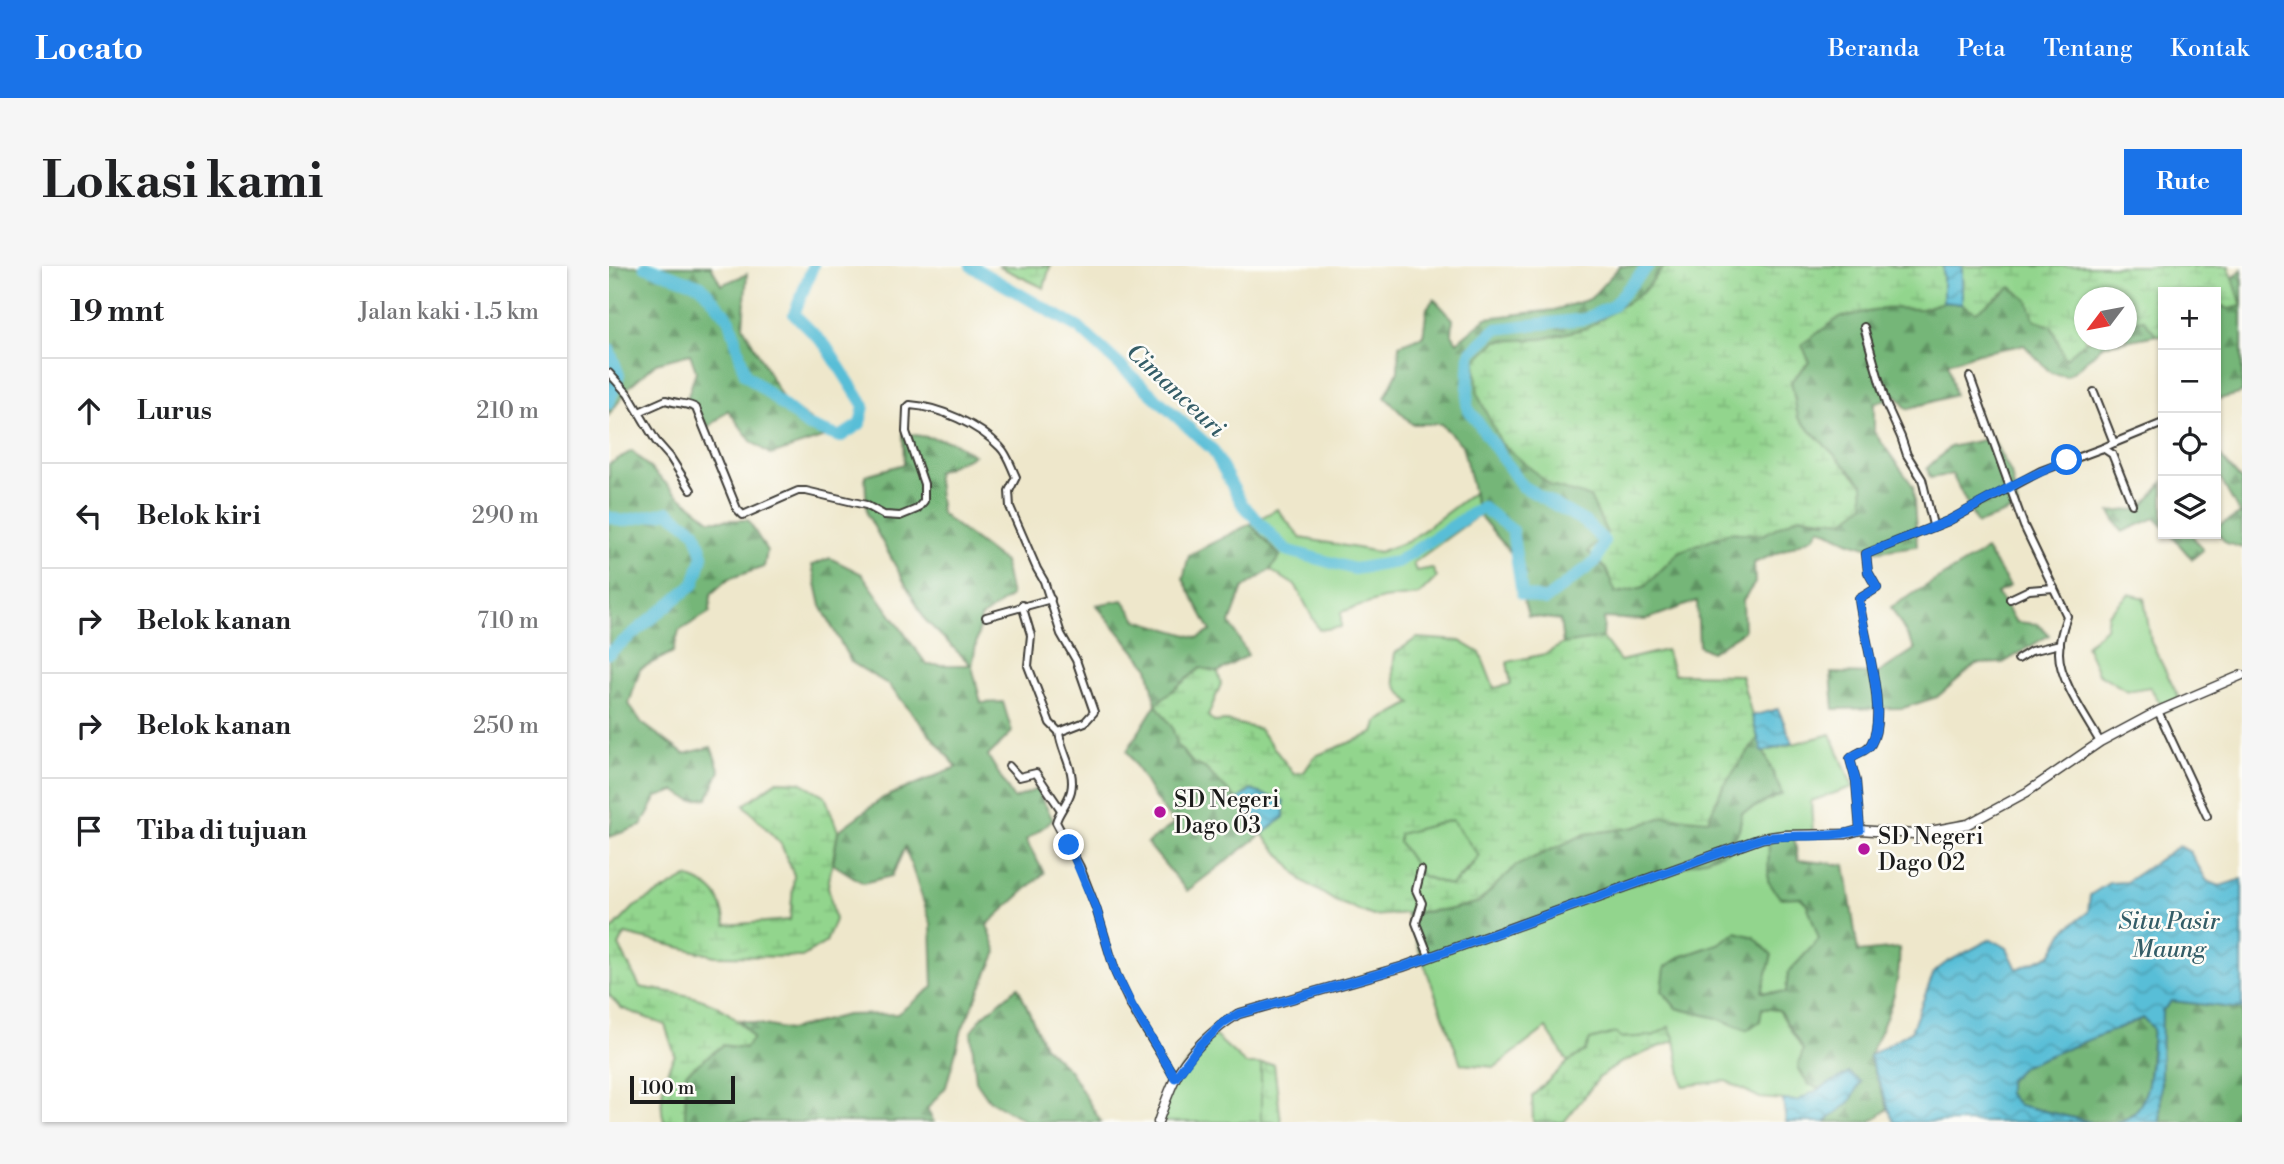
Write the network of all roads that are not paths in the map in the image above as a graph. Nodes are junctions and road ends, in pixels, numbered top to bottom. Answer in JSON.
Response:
{"nodes":[{"id":1,"x":1864,"y":327,"type":"dead end"},
{"id":2,"x":609,"y":373,"type":"edge"},
{"id":3,"x":1970,"y":377,"type":"dead end"},
{"id":4,"x":2094,"y":392,"type":"dead end"},
{"id":5,"x":639,"y":412,"type":"junction"},
{"id":6,"x":2158,"y":425,"type":"edge"},
{"id":7,"x":2113,"y":443,"type":"junction"},
{"id":8,"x":2103,"y":447,"type":"junction"},
{"id":9,"x":2011,"y":488,"type":"junction"},
{"id":10,"x":691,"y":490,"type":"dead end"},
{"id":11,"x":2132,"y":504,"type":"dead end"},
{"id":12,"x":1933,"y":525,"type":"junction"},
{"id":13,"x":2054,"y":588,"type":"junction"},
{"id":14,"x":1051,"y":599,"type":"junction"},
{"id":15,"x":2010,"y":599,"type":"dead end"},
{"id":16,"x":1022,"y":606,"type":"junction"},
{"id":17,"x":986,"y":617,"type":"dead end"},
{"id":18,"x":2060,"y":644,"type":"junction"},
{"id":19,"x":2018,"y":659,"type":"dead end"},
{"id":20,"x":2242,"y":675,"type":"edge"},
{"id":21,"x":2158,"y":711,"type":"junction"},
{"id":22,"x":1059,"y":732,"type":"junction"},
{"id":23,"x":2100,"y":742,"type":"junction"},
{"id":24,"x":1009,"y":766,"type":"dead end"},
{"id":25,"x":1061,"y":810,"type":"junction"},
{"id":26,"x":2207,"y":816,"type":"dead end"},
{"id":27,"x":1860,"y":830,"type":"junction"},
{"id":28,"x":1421,"y":870,"type":"dead end"},
{"id":29,"x":1429,"y":956,"type":"junction"},
{"id":30,"x":1175,"y":1078,"type":"junction"},
{"id":31,"x":1158,"y":1122,"type":"edge"}],
"edges":[{"from":1,"to":12,"type":"street"},
{"from":2,"to":5,"type":"street"},
{"from":3,"to":9,"type":"street"},
{"from":4,"to":7,"type":"street"},
{"from":5,"to":10,"type":"street"},
{"from":5,"to":14,"type":"street"},
{"from":6,"to":7,"type":"street"},
{"from":7,"to":8,"type":"street"},
{"from":8,"to":9,"type":"street"},
{"from":8,"to":11,"type":"street"},
{"from":9,"to":12,"type":"street"},
{"from":9,"to":13,"type":"street"},
{"from":12,"to":27,"type":"street"},
{"from":13,"to":15,"type":"street"},
{"from":13,"to":18,"type":"street"},
{"from":14,"to":16,"type":"street"},
{"from":14,"to":22,"type":"street"},
{"from":16,"to":17,"type":"street"},
{"from":16,"to":22,"type":"street"},
{"from":18,"to":19,"type":"street"},
{"from":18,"to":23,"type":"street"},
{"from":20,"to":21,"type":"street"},
{"from":21,"to":23,"type":"street"},
{"from":21,"to":26,"type":"street"},
{"from":22,"to":25,"type":"street"},
{"from":23,"to":27,"type":"street"},
{"from":24,"to":25,"type":"street"},
{"from":25,"to":30,"type":"street"},
{"from":27,"to":29,"type":"street"},
{"from":28,"to":29,"type":"street"},
{"from":29,"to":30,"type":"street"},
{"from":30,"to":31,"type":"street"}]}
